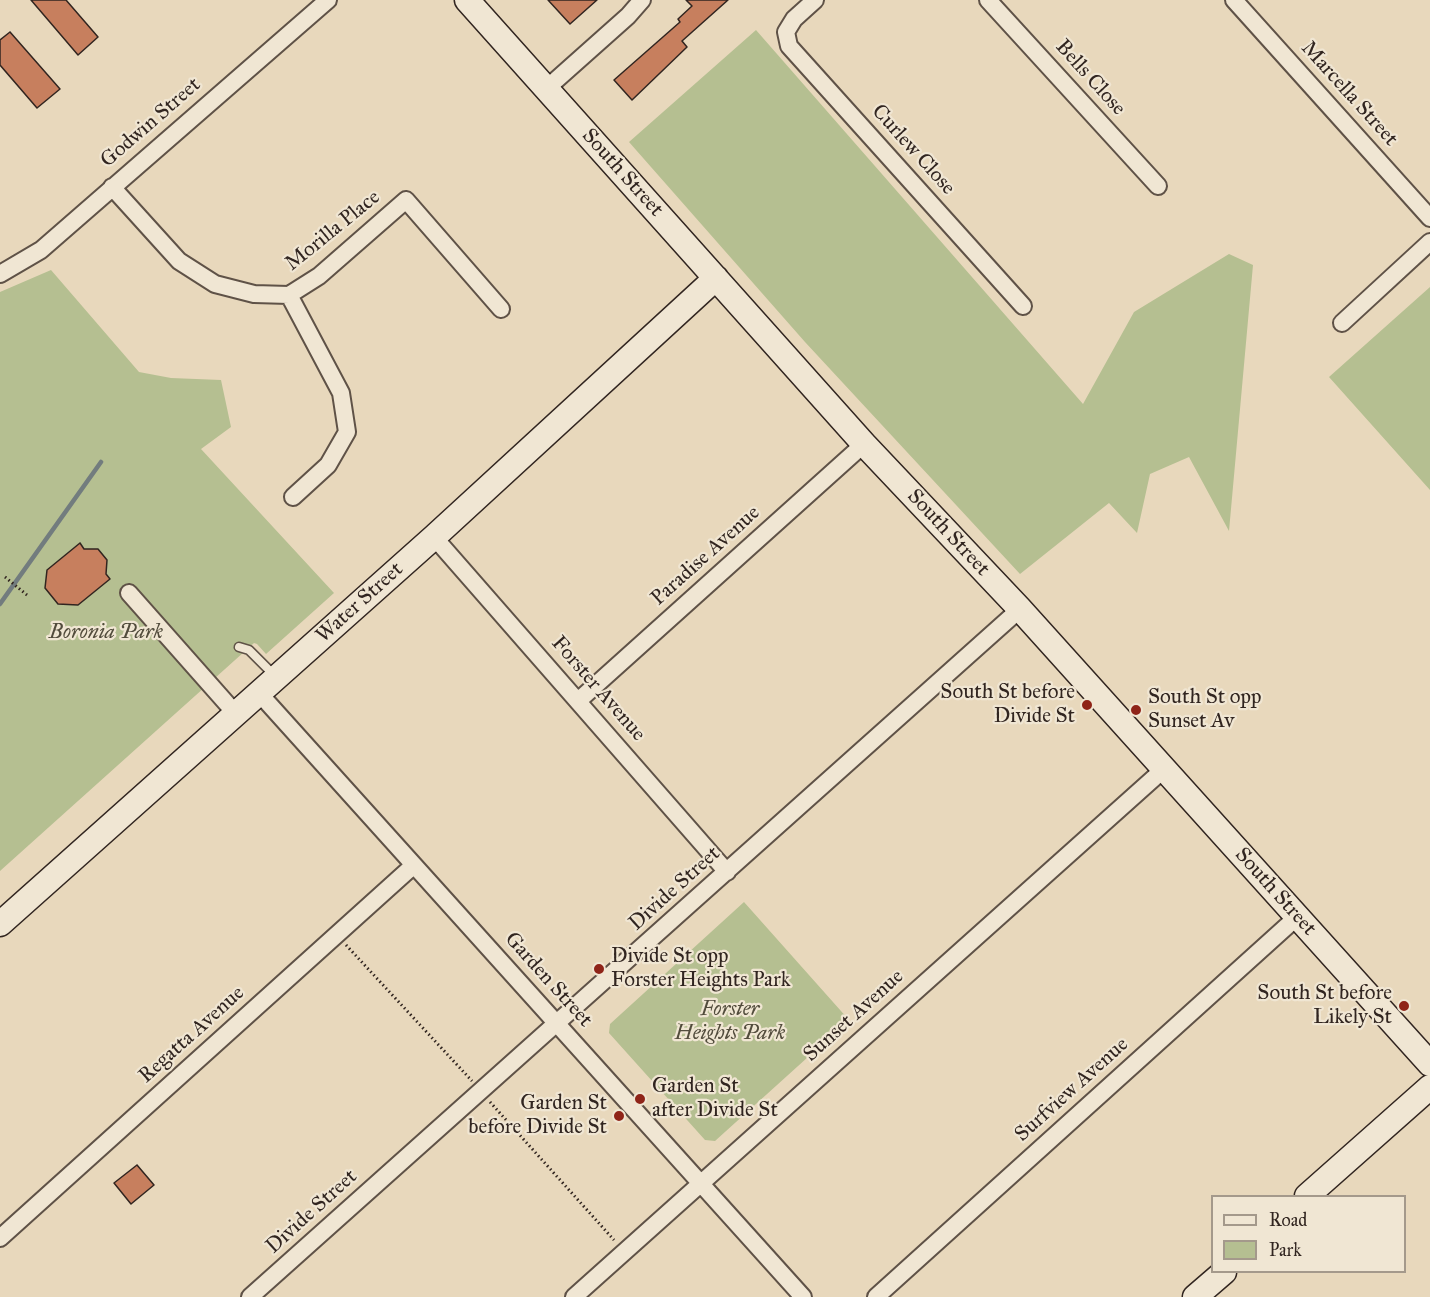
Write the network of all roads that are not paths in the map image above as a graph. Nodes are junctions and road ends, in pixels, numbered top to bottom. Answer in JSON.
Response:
{"nodes":[{"id":1,"x":328,"y":0,"type":"edge"},
{"id":2,"x":467,"y":0,"type":"edge"},
{"id":3,"x":642,"y":0,"type":"edge"},
{"id":4,"x":814,"y":0,"type":"edge"},
{"id":5,"x":988,"y":0,"type":"edge"},
{"id":6,"x":1234,"y":0,"type":"edge"},
{"id":7,"x":546,"y":88,"type":"junction"},
{"id":8,"x":1158,"y":186,"type":"dead end"},
{"id":9,"x":112,"y":187,"type":"junction"},
{"id":10,"x":1430,"y":218,"type":"edge"},
{"id":11,"x":1430,"y":242,"type":"edge"},
{"id":12,"x":0,"y":274,"type":"edge"},
{"id":13,"x":716,"y":278,"type":"junction"},
{"id":14,"x":289,"y":295,"type":"junction"},
{"id":15,"x":1023,"y":306,"type":"dead end"},
{"id":16,"x":501,"y":309,"type":"dead end"},
{"id":17,"x":1342,"y":323,"type":"dead end"},
{"id":18,"x":864,"y":444,"type":"junction"},
{"id":19,"x":293,"y":497,"type":"dead end"},
{"id":20,"x":434,"y":537,"type":"junction"},
{"id":21,"x":129,"y":593,"type":"dead end"},
{"id":22,"x":1020,"y":609,"type":"junction"},
{"id":23,"x":239,"y":647,"type":"dead end"},
{"id":24,"x":268,"y":685,"type":"junction"},
{"id":25,"x":578,"y":701,"type":"junction"},
{"id":26,"x":236,"y":714,"type":"junction"},
{"id":27,"x":1164,"y":769,"type":"junction"},
{"id":28,"x":414,"y":865,"type":"junction"},
{"id":29,"x":727,"y":872,"type":"junction"},
{"id":30,"x":1298,"y":917,"type":"junction"},
{"id":31,"x":0,"y":924,"type":"edge"},
{"id":32,"x":557,"y":1024,"type":"junction"},
{"id":33,"x":1430,"y":1064,"type":"edge"},
{"id":34,"x":1430,"y":1086,"type":"edge"},
{"id":35,"x":701,"y":1184,"type":"junction"},
{"id":36,"x":1309,"y":1195,"type":"edge"},
{"id":37,"x":0,"y":1238,"type":"edge"},
{"id":38,"x":1223,"y":1273,"type":"edge"},
{"id":39,"x":250,"y":1297,"type":"edge"},
{"id":40,"x":574,"y":1297,"type":"edge"},
{"id":41,"x":803,"y":1297,"type":"edge"},
{"id":42,"x":876,"y":1297,"type":"edge"},
{"id":43,"x":1195,"y":1297,"type":"edge"}],
"edges":[{"from":1,"to":9,"type":"street","name":"Godwin Street"},
{"from":2,"to":7,"type":"street","name":"South Street"},
{"from":3,"to":7,"type":"street"},
{"from":4,"to":15,"type":"street","name":"Curlew Close"},
{"from":5,"to":8,"type":"street","name":"Bells Close"},
{"from":6,"to":10,"type":"street","name":"Marcella Street"},
{"from":7,"to":13,"type":"street","name":"South Street"},
{"from":9,"to":12,"type":"street","name":"Godwin Street"},
{"from":9,"to":14,"type":"street","name":"Morilla Place"},
{"from":11,"to":17,"type":"street"},
{"from":13,"to":18,"type":"street","name":"South Street"},
{"from":13,"to":20,"type":"street","name":"Water Street"},
{"from":14,"to":16,"type":"street","name":"Morilla Place"},
{"from":14,"to":19,"type":"street"},
{"from":18,"to":22,"type":"street","name":"South Street"},
{"from":18,"to":25,"type":"street","name":"Paradise Avenue"},
{"from":20,"to":24,"type":"street","name":"Water Street"},
{"from":20,"to":25,"type":"street","name":"Forster Avenue"},
{"from":21,"to":26,"type":"street"},
{"from":22,"to":27,"type":"street","name":"South Street"},
{"from":22,"to":29,"type":"street","name":"Divide Street"},
{"from":23,"to":24,"type":"lane"},
{"from":24,"to":26,"type":"street","name":"Water Street"},
{"from":24,"to":28,"type":"street","name":"Garden Street"},
{"from":25,"to":29,"type":"street","name":"Forster Avenue"},
{"from":26,"to":31,"type":"street","name":"Water Street"},
{"from":27,"to":30,"type":"street","name":"South Street"},
{"from":27,"to":35,"type":"street","name":"Sunset Avenue"},
{"from":28,"to":32,"type":"street","name":"Garden Street"},
{"from":28,"to":37,"type":"street","name":"Regatta Avenue"},
{"from":29,"to":32,"type":"street","name":"Divide Street"},
{"from":30,"to":33,"type":"street","name":"South Street"},
{"from":30,"to":42,"type":"street","name":"Surfview Avenue"},
{"from":32,"to":35,"type":"street","name":"Garden Street"},
{"from":32,"to":39,"type":"street","name":"Divide Street"},
{"from":34,"to":36,"type":"street"},
{"from":35,"to":40,"type":"street","name":"Sunset Avenue"},
{"from":35,"to":41,"type":"street","name":"Garden Street"},
{"from":38,"to":43,"type":"street"}]}
